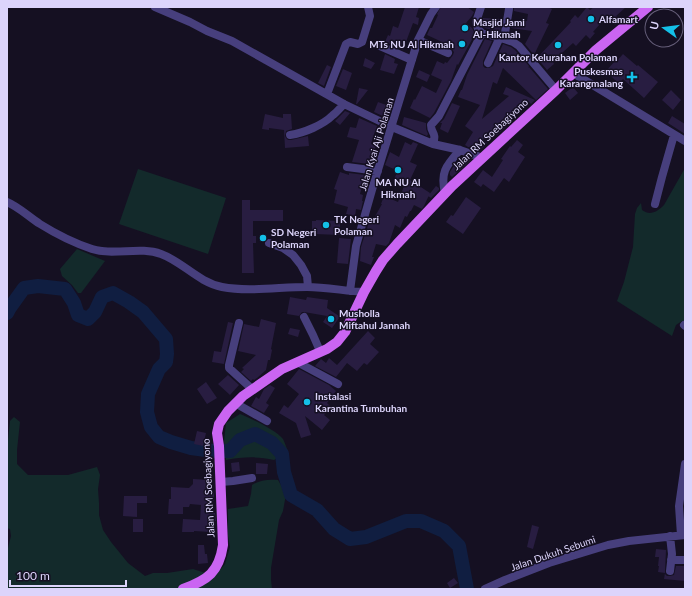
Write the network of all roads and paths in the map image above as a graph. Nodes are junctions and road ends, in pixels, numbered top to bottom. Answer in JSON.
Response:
{"nodes":[{"id":1,"x":155,"y":7,"type":"edge"},
{"id":2,"x":368,"y":7,"type":"edge"},
{"id":3,"x":436,"y":7,"type":"edge"},
{"id":4,"x":481,"y":7,"type":"edge"},
{"id":5,"x":648,"y":7,"type":"edge"},
{"id":6,"x":509,"y":9,"type":"dead end"},
{"id":7,"x":482,"y":33,"type":"junction"},
{"id":8,"x":502,"y":38,"type":"junction"},
{"id":9,"x":418,"y":40,"type":"junction"},
{"id":10,"x":380,"y":46,"type":"dead end"},
{"id":11,"x":448,"y":53,"type":"dead end"},
{"id":12,"x":412,"y":60,"type":"junction"},
{"id":13,"x":488,"y":63,"type":"dead end"},
{"id":14,"x":573,"y":73,"type":"junction"},
{"id":15,"x":556,"y":90,"type":"junction"},
{"id":16,"x":327,"y":94,"type":"junction"},
{"id":17,"x":344,"y":104,"type":"junction"},
{"id":18,"x":392,"y":127,"type":"junction"},
{"id":19,"x":290,"y":135,"type":"dead end"},
{"id":20,"x":674,"y":136,"type":"junction"},
{"id":21,"x":685,"y":141,"type":"edge"},
{"id":22,"x":433,"y":144,"type":"junction"},
{"id":23,"x":460,"y":150,"type":"junction"},
{"id":24,"x":483,"y":158,"type":"junction"},
{"id":25,"x":347,"y":167,"type":"dead end"},
{"id":26,"x":378,"y":171,"type":"junction"},
{"id":27,"x":444,"y":193,"type":"junction"},
{"id":28,"x":7,"y":202,"type":"edge"},
{"id":29,"x":655,"y":204,"type":"dead end"},
{"id":30,"x":269,"y":243,"type":"dead end"},
{"id":31,"x":308,"y":287,"type":"junction"},
{"id":32,"x":350,"y":291,"type":"junction"},
{"id":33,"x":364,"y":292,"type":"junction"},
{"id":34,"x":304,"y":317,"type":"dead end"},
{"id":35,"x":239,"y":323,"type":"dead end"},
{"id":36,"x":323,"y":350,"type":"junction"},
{"id":37,"x":297,"y":362,"type":"junction"},
{"id":38,"x":338,"y":384,"type":"dead end"},
{"id":39,"x":252,"y":389,"type":"junction"},
{"id":40,"x":235,"y":403,"type":"junction"},
{"id":41,"x":267,"y":421,"type":"dead end"},
{"id":42,"x":685,"y":464,"type":"edge"},
{"id":43,"x":252,"y":478,"type":"dead end"},
{"id":44,"x":221,"y":482,"type":"junction"},
{"id":45,"x":683,"y":535,"type":"edge"},
{"id":46,"x":670,"y":536,"type":"junction"},
{"id":47,"x":671,"y":560,"type":"junction"},
{"id":48,"x":685,"y":560,"type":"edge"},
{"id":49,"x":670,"y":571,"type":"dead end"},
{"id":50,"x":183,"y":589,"type":"edge"},
{"id":51,"x":485,"y":589,"type":"edge"}],
"edges":[{"from":1,"to":16,"type":"street"},
{"from":2,"to":16,"type":"street"},
{"from":3,"to":9,"type":"street","name":"Jalan Kyai Aji Polaman"},
{"from":4,"to":7,"type":"street"},
{"from":5,"to":14,"type":"main road","name":"Jalan RM Soebagiyono"},
{"from":6,"to":8,"type":"street"},
{"from":7,"to":8,"type":"street"},
{"from":7,"to":22,"type":"street"},
{"from":8,"to":13,"type":"street"},
{"from":8,"to":15,"type":"street"},
{"from":9,"to":11,"type":"street"},
{"from":9,"to":12,"type":"street","name":"Jalan Kyai Aji Polaman"},
{"from":10,"to":12,"type":"street"},
{"from":12,"to":18,"type":"street","name":"Jalan Kyai Aji Polaman"},
{"from":14,"to":15,"type":"main road","name":"Jalan RM Soebagiyono"},
{"from":14,"to":20,"type":"street"},
{"from":15,"to":24,"type":"main road","name":"Jalan RM Soebagiyono"},
{"from":16,"to":17,"type":"street"},
{"from":17,"to":18,"type":"street"},
{"from":17,"to":19,"type":"street"},
{"from":18,"to":22,"type":"street"},
{"from":18,"to":26,"type":"street","name":"Jalan Kyai Aji Polaman"},
{"from":20,"to":21,"type":"street"},
{"from":20,"to":29,"type":"street"},
{"from":22,"to":23,"type":"street"},
{"from":23,"to":24,"type":"street"},
{"from":23,"to":27,"type":"street"},
{"from":24,"to":27,"type":"main road","name":"Jalan RM Soebagiyono"},
{"from":25,"to":26,"type":"street"},
{"from":26,"to":32,"type":"street","name":"Jalan Kyai Aji Polaman"},
{"from":27,"to":33,"type":"main road","name":"Jalan RM Soebagiyono"},
{"from":28,"to":31,"type":"street"},
{"from":30,"to":31,"type":"street"},
{"from":31,"to":32,"type":"street"},
{"from":32,"to":33,"type":"street"},
{"from":33,"to":36,"type":"main road","name":"Jalan RM Soebagiyono"},
{"from":34,"to":36,"type":"street"},
{"from":35,"to":39,"type":"street"},
{"from":36,"to":37,"type":"main road","name":"Jalan RM Soebagiyono"},
{"from":37,"to":38,"type":"street"},
{"from":37,"to":39,"type":"main road","name":"Jalan RM Soebagiyono"},
{"from":39,"to":40,"type":"main road","name":"Jalan RM Soebagiyono"},
{"from":40,"to":41,"type":"street"},
{"from":40,"to":44,"type":"main road","name":"Jalan RM Soebagiyono"},
{"from":42,"to":45,"type":"street"},
{"from":43,"to":44,"type":"street"},
{"from":44,"to":50,"type":"main road","name":"Jalan RM Soebagiyono"},
{"from":45,"to":46,"type":"street","name":"Jalan Dukuh Sebumi"},
{"from":46,"to":47,"type":"street"},
{"from":46,"to":51,"type":"street","name":"Jalan Dukuh Sebumi"},
{"from":47,"to":48,"type":"street"},
{"from":47,"to":49,"type":"street"}]}
